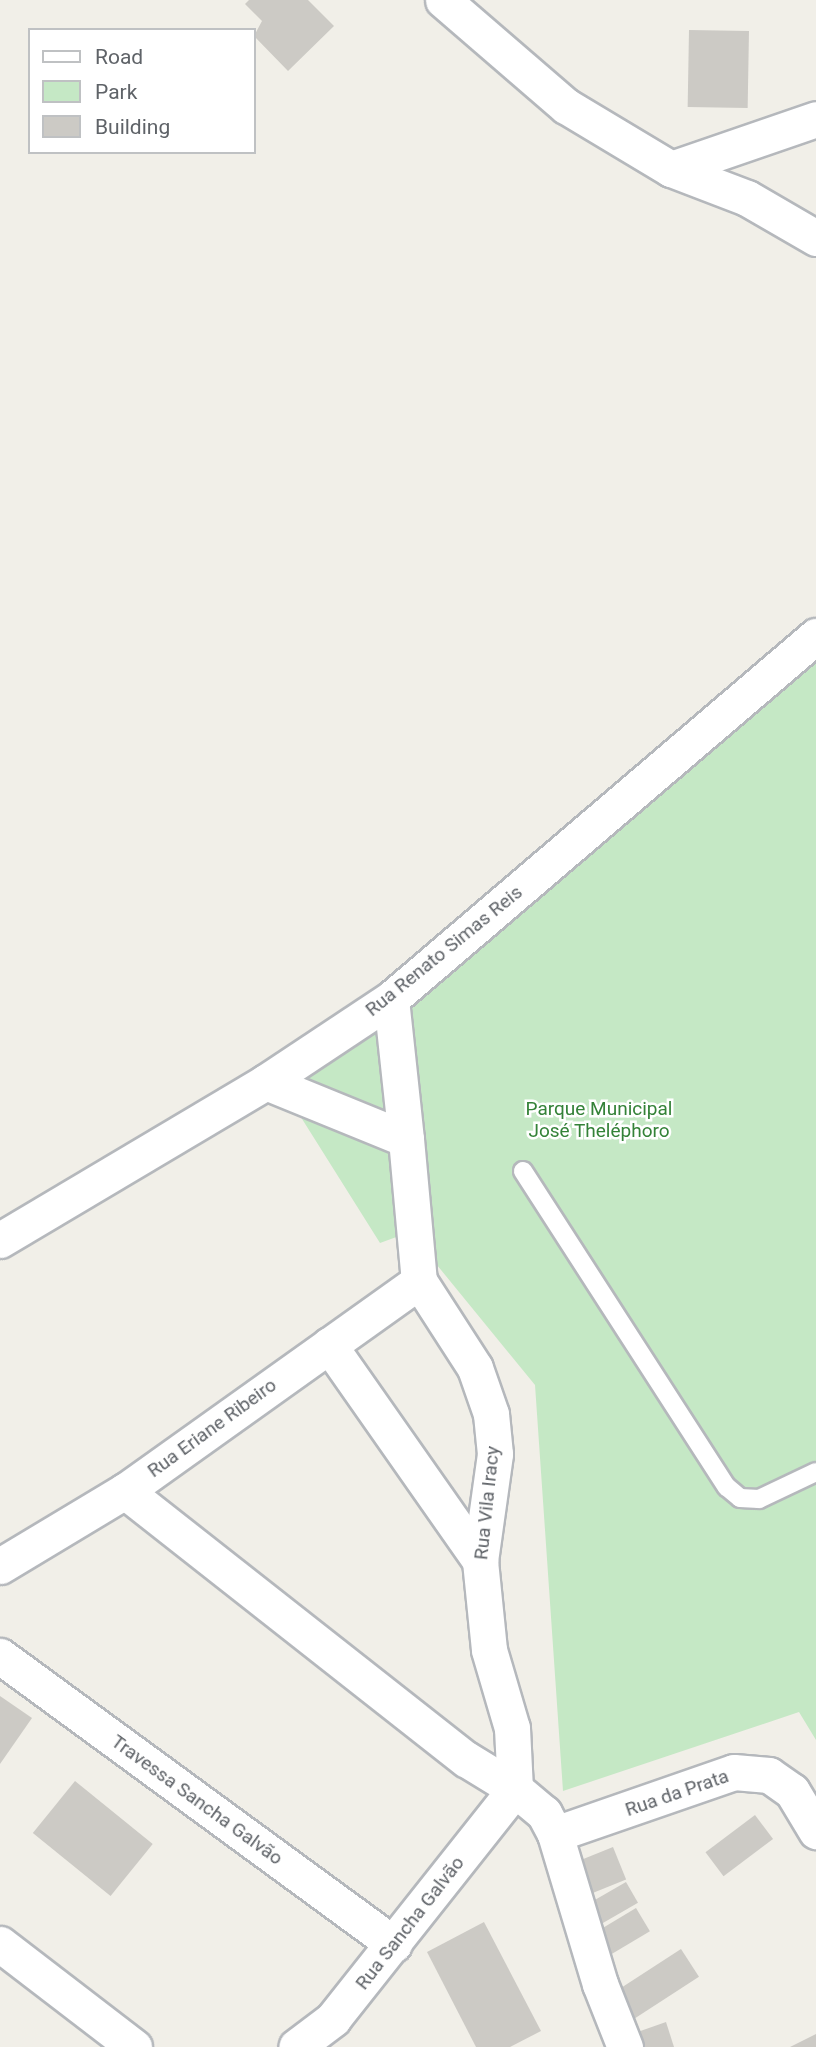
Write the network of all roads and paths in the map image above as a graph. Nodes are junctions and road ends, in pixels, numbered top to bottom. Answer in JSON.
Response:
{"nodes":[{"id":1,"x":443,"y":0,"type":"edge"},
{"id":2,"x":816,"y":119,"type":"edge"},
{"id":3,"x":671,"y":169,"type":"junction"},
{"id":4,"x":816,"y":238,"type":"edge"},
{"id":5,"x":816,"y":636,"type":"edge"},
{"id":6,"x":391,"y":999,"type":"junction"},
{"id":7,"x":266,"y":1082,"type":"junction"},
{"id":8,"x":406,"y":1139,"type":"junction"},
{"id":9,"x":523,"y":1171,"type":"dead end"},
{"id":10,"x":0,"y":1240,"type":"edge"},
{"id":11,"x":419,"y":1282,"type":"junction"},
{"id":12,"x":329,"y":1345,"type":"junction"},
{"id":13,"x":816,"y":1472,"type":"edge"},
{"id":14,"x":125,"y":1491,"type":"junction"},
{"id":15,"x":480,"y":1561,"type":"junction"},
{"id":16,"x":0,"y":1566,"type":"edge"},
{"id":17,"x":0,"y":1656,"type":"edge"},
{"id":18,"x":514,"y":1789,"type":"junction"},
{"id":19,"x":816,"y":1831,"type":"edge"},
{"id":20,"x":555,"y":1834,"type":"junction"},
{"id":21,"x":0,"y":1944,"type":"edge"},
{"id":22,"x":394,"y":1944,"type":"junction"},
{"id":23,"x":340,"y":2033,"type":"edge"},
{"id":24,"x":134,"y":2047,"type":"edge"},
{"id":25,"x":296,"y":2047,"type":"edge"},
{"id":26,"x":625,"y":2047,"type":"edge"}],
"edges":[{"from":1,"to":3,"type":"street"},
{"from":2,"to":3,"type":"street"},
{"from":3,"to":4,"type":"street"},
{"from":5,"to":6,"type":"street","name":"Rua Renato Simas Reis"},
{"from":6,"to":7,"type":"street","name":"Rua Renato Simas Reis"},
{"from":6,"to":8,"type":"street"},
{"from":7,"to":8,"type":"street"},
{"from":7,"to":10,"type":"street","name":"Rua Renato Simas Reis"},
{"from":8,"to":11,"type":"street"},
{"from":9,"to":13,"type":"lane"},
{"from":11,"to":12,"type":"street","name":"Rua Eriane Ribeiro"},
{"from":11,"to":15,"type":"street","name":"Rua Vila Iracy"},
{"from":12,"to":14,"type":"street","name":"Rua Eriane Ribeiro"},
{"from":12,"to":15,"type":"street"},
{"from":14,"to":16,"type":"street","name":"Rua Eriane Ribeiro"},
{"from":14,"to":18,"type":"street"},
{"from":15,"to":18,"type":"street","name":"Rua Vila Iracy"},
{"from":17,"to":22,"type":"street","name":"Travessa Sancha Galvão"},
{"from":18,"to":20,"type":"street"},
{"from":18,"to":22,"type":"street","name":"Rua Sancha Galvão"},
{"from":19,"to":20,"type":"street","name":"Rua da Prata"},
{"from":20,"to":26,"type":"street"},
{"from":21,"to":24,"type":"street"},
{"from":22,"to":23,"type":"street","name":"Rua Sancha Galvão"},
{"from":23,"to":25,"type":"street","name":"Rua Sancha Galvão"}]}
